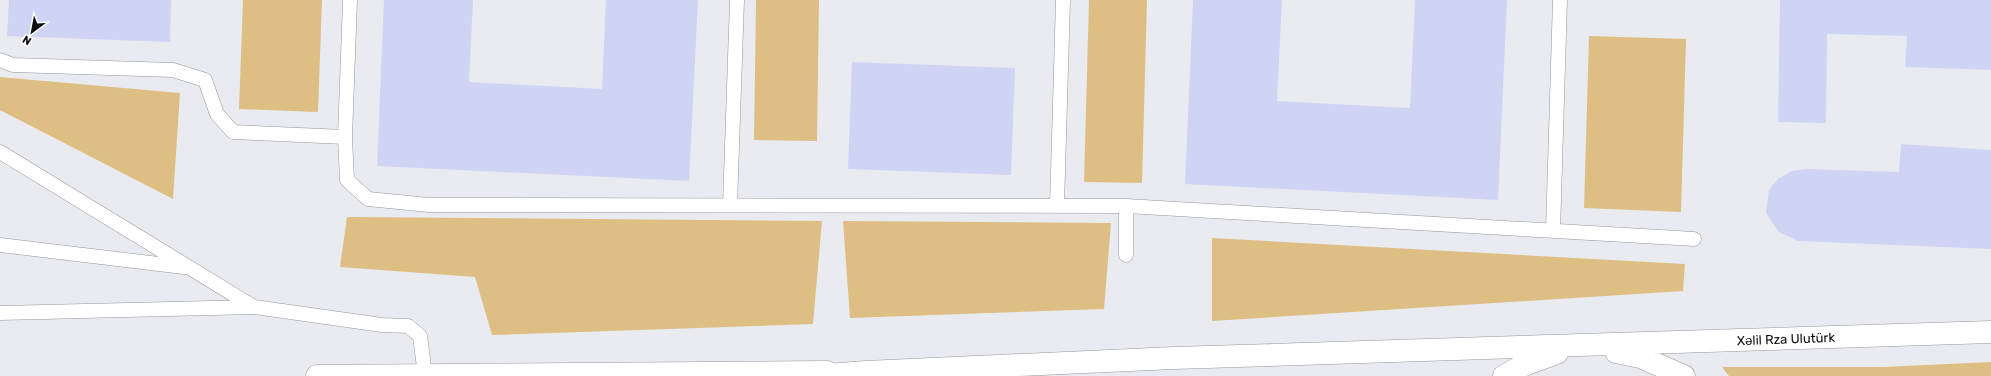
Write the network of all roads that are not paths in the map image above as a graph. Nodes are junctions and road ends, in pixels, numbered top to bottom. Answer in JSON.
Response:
{"nodes":[{"id":1,"x":350,"y":0,"type":"edge"},
{"id":2,"x":737,"y":0,"type":"edge"},
{"id":3,"x":1063,"y":0,"type":"edge"},
{"id":4,"x":1560,"y":0,"type":"edge"},
{"id":5,"x":0,"y":60,"type":"edge"},
{"id":6,"x":345,"y":137,"type":"junction"},
{"id":7,"x":0,"y":152,"type":"edge"},
{"id":8,"x":730,"y":205,"type":"junction"},
{"id":9,"x":1057,"y":206,"type":"junction"},
{"id":10,"x":1126,"y":206,"type":"junction"},
{"id":11,"x":1553,"y":231,"type":"junction"},
{"id":12,"x":1694,"y":239,"type":"dead end"},
{"id":13,"x":0,"y":246,"type":"edge"},
{"id":14,"x":1126,"y":255,"type":"dead end"},
{"id":15,"x":189,"y":267,"type":"junction"},
{"id":16,"x":254,"y":307,"type":"junction"},
{"id":17,"x":0,"y":313,"type":"edge"},
{"id":18,"x":1991,"y":332,"type":"edge"},
{"id":19,"x":1581,"y":346,"type":"junction"},
{"id":20,"x":866,"y":372,"type":"junction"},
{"id":21,"x":425,"y":375,"type":"junction"},
{"id":22,"x":317,"y":376,"type":"edge"},
{"id":23,"x":813,"y":376,"type":"edge"},
{"id":24,"x":1504,"y":376,"type":"edge"},
{"id":25,"x":1684,"y":376,"type":"edge"}],
"edges":[{"from":1,"to":6,"type":"lane"},
{"from":2,"to":8,"type":"lane"},
{"from":3,"to":9,"type":"lane"},
{"from":4,"to":11,"type":"lane"},
{"from":5,"to":6,"type":"lane"},
{"from":6,"to":8,"type":"lane"},
{"from":7,"to":15,"type":"lane"},
{"from":8,"to":9,"type":"lane"},
{"from":9,"to":10,"type":"lane"},
{"from":10,"to":11,"type":"lane"},
{"from":10,"to":14,"type":"lane"},
{"from":11,"to":12,"type":"lane"},
{"from":13,"to":15,"type":"lane"},
{"from":15,"to":16,"type":"lane"},
{"from":16,"to":17,"type":"lane"},
{"from":16,"to":21,"type":"lane"},
{"from":18,"to":19,"type":"main road","name":"Xəlil Rza Ulutürk"},
{"from":19,"to":20,"type":"main road"},
{"from":19,"to":24,"type":"main road"},
{"from":19,"to":25,"type":"main road"},
{"from":20,"to":21,"type":"main road"},
{"from":20,"to":23,"type":"main road"},
{"from":21,"to":22,"type":"main road"}]}
